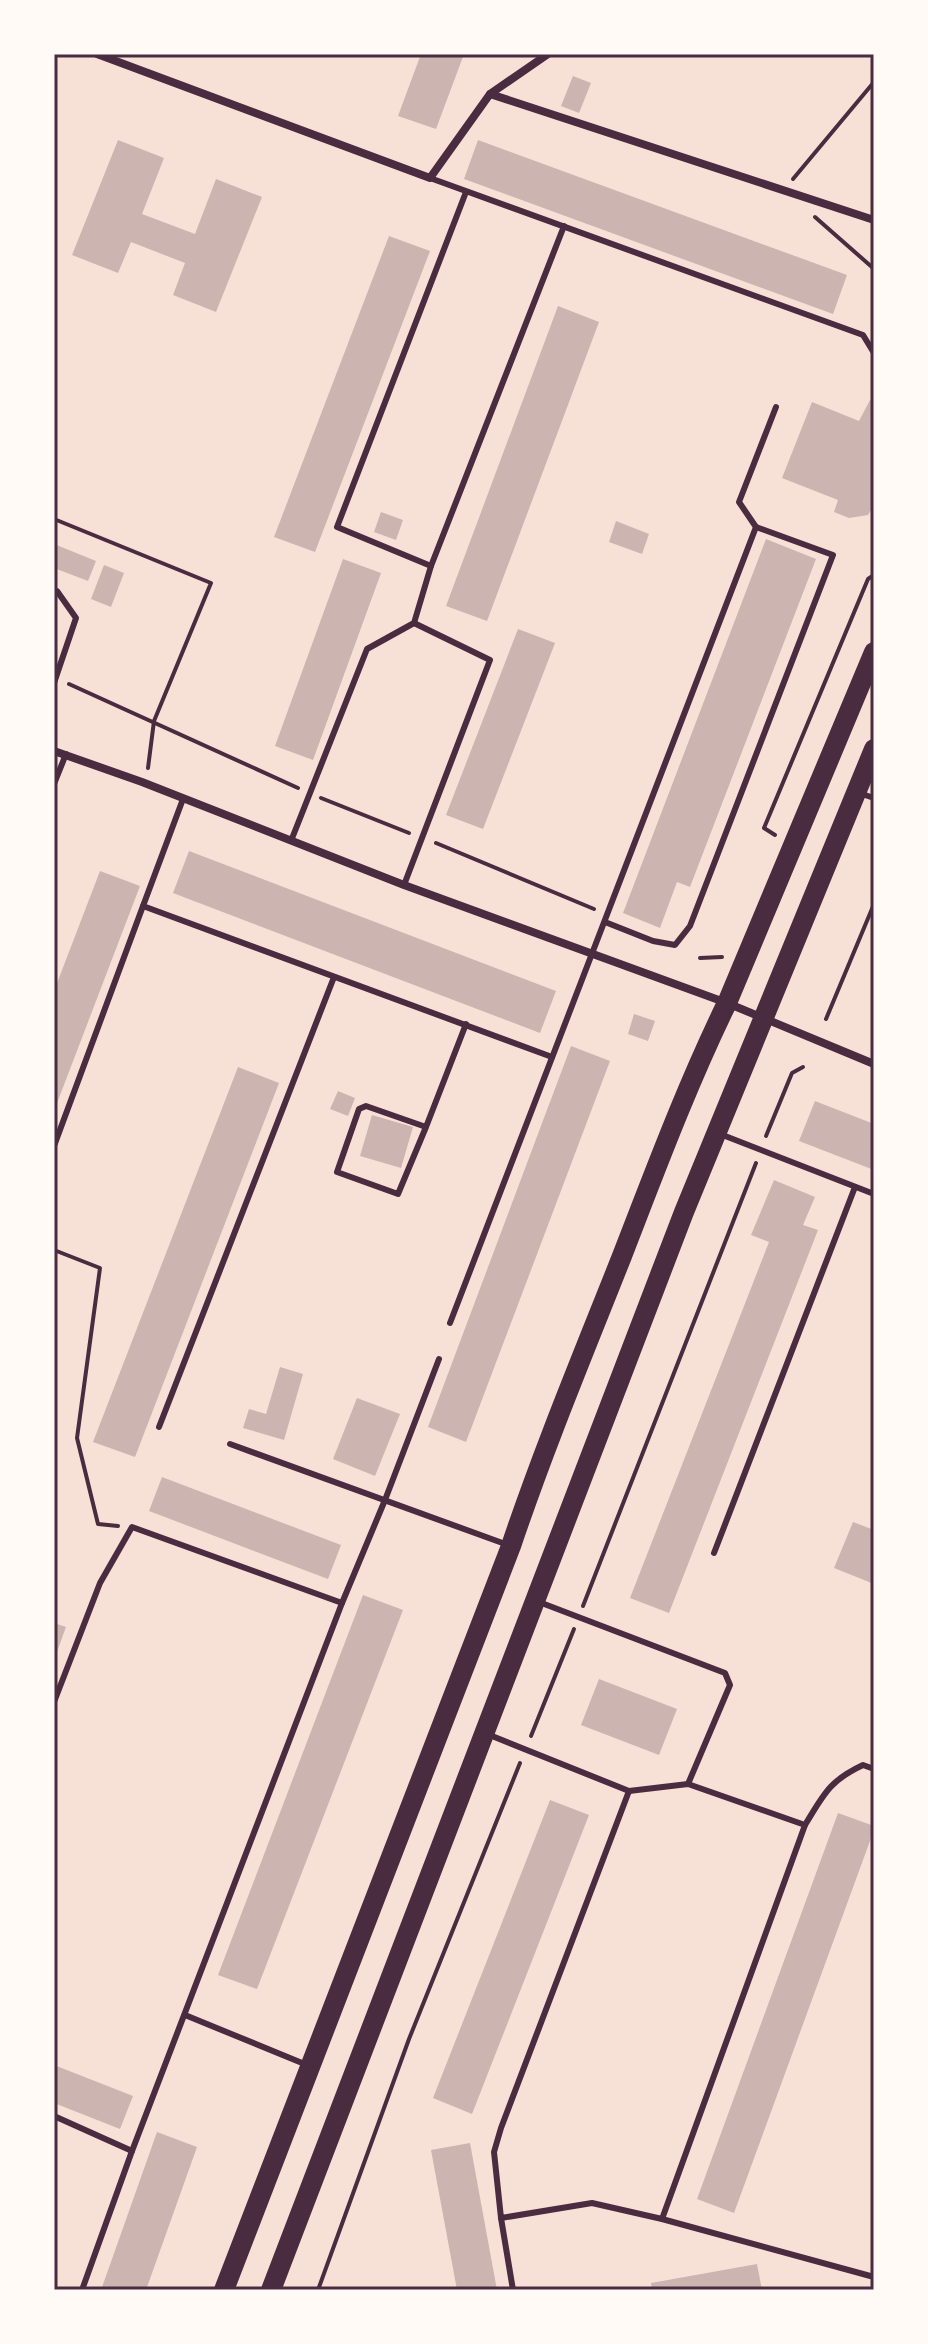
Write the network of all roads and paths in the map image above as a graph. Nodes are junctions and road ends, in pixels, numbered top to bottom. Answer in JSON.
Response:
{"nodes":[{"id":1,"x":97,"y":54,"type":"edge"},
{"id":2,"x":548,"y":54,"type":"edge"},
{"id":3,"x":874,"y":82,"type":"edge"},
{"id":4,"x":490,"y":94,"type":"junction"},
{"id":5,"x":430,"y":178,"type":"junction"},
{"id":6,"x":783,"y":190,"type":"junction"},
{"id":7,"x":466,"y":192,"type":"junction"},
{"id":8,"x":874,"y":220,"type":"edge"},
{"id":9,"x":564,"y":226,"type":"junction"},
{"id":10,"x":873,"y":268,"type":"edge"},
{"id":11,"x":874,"y":353,"type":"edge"},
{"id":12,"x":776,"y":407,"type":"dead end"},
{"id":13,"x":54,"y":519,"type":"edge"},
{"id":14,"x":756,"y":527,"type":"junction"},
{"id":15,"x":431,"y":566,"type":"junction"},
{"id":16,"x":874,"y":575,"type":"edge"},
{"id":17,"x":54,"y":590,"type":"edge"},
{"id":18,"x":414,"y":623,"type":"junction"},
{"id":19,"x":874,"y":652,"type":"edge"},
{"id":20,"x":55,"y":681,"type":"edge"},
{"id":21,"x":154,"y":721,"type":"junction"},
{"id":22,"x":874,"y":749,"type":"edge"},
{"id":23,"x":54,"y":751,"type":"edge"},
{"id":24,"x":66,"y":754,"type":"junction"},
{"id":25,"x":54,"y":784,"type":"edge"},
{"id":26,"x":309,"y":794,"type":"junction"},
{"id":27,"x":865,"y":795,"type":"edge"},
{"id":28,"x":183,"y":799,"type":"junction"},
{"id":29,"x":775,"y":835,"type":"dead end"},
{"id":30,"x":422,"y":838,"type":"junction"},
{"id":31,"x":291,"y":841,"type":"junction"},
{"id":32,"x":404,"y":885,"type":"junction"},
{"id":33,"x":874,"y":904,"type":"edge"},
{"id":34,"x":143,"y":906,"type":"junction"},
{"id":35,"x":606,"y":918,"type":"junction"},
{"id":36,"x":592,"y":954,"type":"junction"},
{"id":37,"x":722,"y":957,"type":"dead end"},
{"id":38,"x":700,"y":958,"type":"dead end"},
{"id":39,"x":334,"y":977,"type":"junction"},
{"id":40,"x":727,"y":1003,"type":"junction"},
{"id":41,"x":763,"y":1019,"type":"junction"},
{"id":42,"x":826,"y":1019,"type":"dead end"},
{"id":43,"x":466,"y":1024,"type":"junction"},
{"id":44,"x":552,"y":1057,"type":"junction"},
{"id":45,"x":874,"y":1064,"type":"edge"},
{"id":46,"x":803,"y":1067,"type":"dead end"},
{"id":47,"x":426,"y":1127,"type":"junction"},
{"id":48,"x":717,"y":1133,"type":"junction"},
{"id":49,"x":54,"y":1146,"type":"edge"},
{"id":50,"x":761,"y":1150,"type":"junction"},
{"id":51,"x":855,"y":1187,"type":"junction"},
{"id":52,"x":874,"y":1194,"type":"edge"},
{"id":53,"x":54,"y":1250,"type":"edge"},
{"id":54,"x":450,"y":1323,"type":"dead end"},
{"id":55,"x":439,"y":1359,"type":"dead end"},
{"id":56,"x":159,"y":1427,"type":"dead end"},
{"id":57,"x":230,"y":1444,"type":"dead end"},
{"id":58,"x":385,"y":1500,"type":"junction"},
{"id":59,"x":132,"y":1527,"type":"junction"},
{"id":60,"x":511,"y":1546,"type":"junction"},
{"id":61,"x":714,"y":1553,"type":"dead end"},
{"id":62,"x":536,"y":1600,"type":"junction"},
{"id":63,"x":342,"y":1603,"type":"junction"},
{"id":64,"x":579,"y":1617,"type":"junction"},
{"id":65,"x":54,"y":1702,"type":"edge"},
{"id":66,"x":484,"y":1733,"type":"junction"},
{"id":67,"x":526,"y":1749,"type":"junction"},
{"id":68,"x":874,"y":1769,"type":"edge"},
{"id":69,"x":688,"y":1784,"type":"junction"},
{"id":70,"x":629,"y":1791,"type":"junction"},
{"id":71,"x":805,"y":1825,"type":"junction"},
{"id":72,"x":185,"y":2015,"type":"junction"},
{"id":73,"x":311,"y":2067,"type":"junction"},
{"id":74,"x":54,"y":2116,"type":"edge"},
{"id":75,"x":132,"y":2151,"type":"junction"},
{"id":76,"x":501,"y":2218,"type":"junction"},
{"id":77,"x":662,"y":2219,"type":"junction"},
{"id":78,"x":874,"y":2277,"type":"edge"},
{"id":79,"x":82,"y":2290,"type":"edge"},
{"id":80,"x":224,"y":2290,"type":"edge"},
{"id":81,"x":271,"y":2290,"type":"edge"},
{"id":82,"x":318,"y":2290,"type":"edge"},
{"id":83,"x":513,"y":2290,"type":"edge"}],
"edges":[{"from":1,"to":5,"type":"street"},
{"from":2,"to":4,"type":"street"},
{"from":3,"to":6,"type":"path"},
{"from":4,"to":5,"type":"street"},
{"from":4,"to":6,"type":"street"},
{"from":5,"to":7,"type":"lane"},
{"from":6,"to":8,"type":"street"},
{"from":6,"to":10,"type":"path"},
{"from":7,"to":9,"type":"lane"},
{"from":7,"to":15,"type":"lane"},
{"from":9,"to":11,"type":"lane"},
{"from":9,"to":15,"type":"lane"},
{"from":12,"to":14,"type":"lane"},
{"from":13,"to":21,"type":"path"},
{"from":14,"to":35,"type":"lane"},
{"from":14,"to":35,"type":"lane"},
{"from":15,"to":18,"type":"lane"},
{"from":16,"to":29,"type":"path"},
{"from":17,"to":20,"type":"lane"},
{"from":18,"to":26,"type":"lane"},
{"from":18,"to":30,"type":"lane"},
{"from":19,"to":40,"type":"main road"},
{"from":20,"to":21,"type":"path"},
{"from":21,"to":26,"type":"path"},
{"from":22,"to":27,"type":"main road"},
{"from":23,"to":24,"type":"street"},
{"from":24,"to":25,"type":"lane"},
{"from":24,"to":28,"type":"street"},
{"from":26,"to":30,"type":"path"},
{"from":26,"to":31,"type":"lane"},
{"from":27,"to":41,"type":"main road"},
{"from":28,"to":31,"type":"street"},
{"from":28,"to":34,"type":"lane"},
{"from":30,"to":32,"type":"lane"},
{"from":30,"to":35,"type":"path"},
{"from":31,"to":32,"type":"street"},
{"from":32,"to":36,"type":"street"},
{"from":33,"to":42,"type":"path"},
{"from":34,"to":39,"type":"lane"},
{"from":34,"to":49,"type":"lane"},
{"from":35,"to":36,"type":"lane"},
{"from":36,"to":40,"type":"street"},
{"from":36,"to":44,"type":"lane"},
{"from":37,"to":38,"type":"path"},
{"from":39,"to":43,"type":"lane"},
{"from":39,"to":56,"type":"lane"},
{"from":40,"to":41,"type":"street"},
{"from":40,"to":60,"type":"main road"},
{"from":41,"to":45,"type":"street"},
{"from":41,"to":48,"type":"main road"},
{"from":43,"to":44,"type":"lane"},
{"from":43,"to":47,"type":"lane"},
{"from":44,"to":54,"type":"lane"},
{"from":46,"to":50,"type":"path"},
{"from":47,"to":47,"type":"lane"},
{"from":48,"to":50,"type":"lane"},
{"from":48,"to":62,"type":"main road"},
{"from":50,"to":51,"type":"lane"},
{"from":50,"to":64,"type":"path"},
{"from":51,"to":52,"type":"lane"},
{"from":51,"to":61,"type":"lane"},
{"from":53,"to":59,"type":"path"},
{"from":55,"to":58,"type":"lane"},
{"from":57,"to":58,"type":"lane"},
{"from":58,"to":60,"type":"lane"},
{"from":58,"to":63,"type":"lane"},
{"from":59,"to":63,"type":"lane"},
{"from":59,"to":65,"type":"lane"},
{"from":60,"to":73,"type":"main road"},
{"from":62,"to":64,"type":"lane"},
{"from":62,"to":66,"type":"main road"},
{"from":63,"to":72,"type":"lane"},
{"from":64,"to":67,"type":"path"},
{"from":64,"to":69,"type":"lane"},
{"from":66,"to":67,"type":"lane"},
{"from":66,"to":81,"type":"main road"},
{"from":67,"to":70,"type":"lane"},
{"from":67,"to":82,"type":"path"},
{"from":68,"to":71,"type":"lane"},
{"from":69,"to":70,"type":"lane"},
{"from":69,"to":71,"type":"lane"},
{"from":70,"to":76,"type":"lane"},
{"from":71,"to":77,"type":"lane"},
{"from":72,"to":73,"type":"lane"},
{"from":72,"to":75,"type":"lane"},
{"from":73,"to":80,"type":"main road"},
{"from":74,"to":75,"type":"lane"},
{"from":75,"to":79,"type":"lane"},
{"from":76,"to":77,"type":"lane"},
{"from":76,"to":83,"type":"lane"},
{"from":77,"to":78,"type":"lane"}]}
